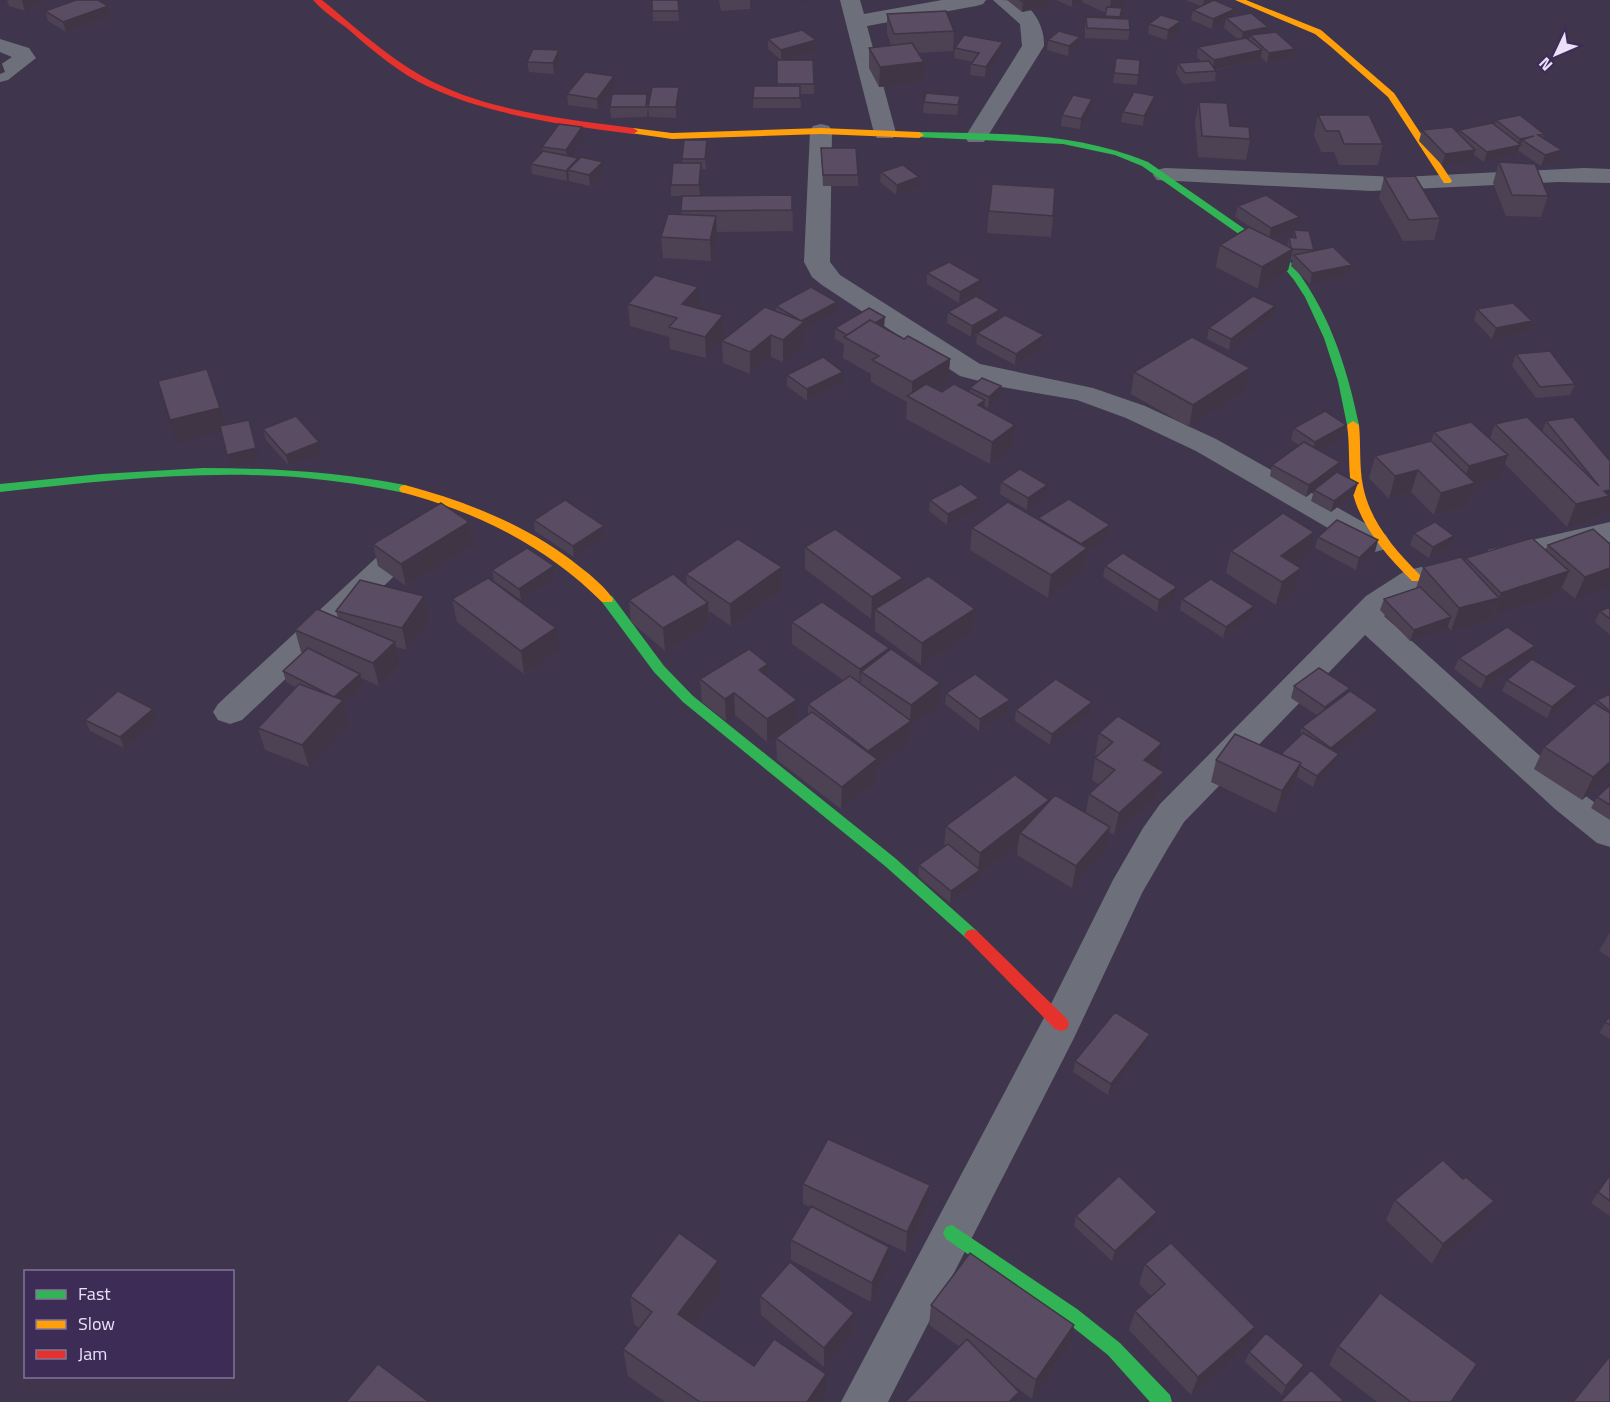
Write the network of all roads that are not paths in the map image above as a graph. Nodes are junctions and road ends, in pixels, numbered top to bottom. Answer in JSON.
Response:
{"nodes":[{"id":1,"x":317,"y":0,"type":"edge"},
{"id":2,"x":850,"y":0,"type":"edge"},
{"id":3,"x":976,"y":0,"type":"edge"},
{"id":4,"x":1003,"y":0,"type":"edge"},
{"id":5,"x":1239,"y":0,"type":"edge"},
{"id":6,"x":855,"y":22,"type":"junction"},
{"id":7,"x":0,"y":45,"type":"edge"},
{"id":8,"x":0,"y":75,"type":"edge"},
{"id":9,"x":821,"y":131,"type":"junction"},
{"id":10,"x":885,"y":133,"type":"junction"},
{"id":11,"x":976,"y":137,"type":"junction"},
{"id":12,"x":1165,"y":175,"type":"junction"},
{"id":13,"x":1610,"y":176,"type":"edge"},
{"id":14,"x":1447,"y":181,"type":"junction"},
{"id":15,"x":0,"y":488,"type":"edge"},
{"id":16,"x":454,"y":503,"type":"junction"},
{"id":17,"x":1610,"y":532,"type":"edge"},
{"id":18,"x":1385,"y":547,"type":"junction"},
{"id":19,"x":1416,"y":578,"type":"junction"},
{"id":20,"x":1364,"y":616,"type":"junction"},
{"id":21,"x":230,"y":712,"type":"dead end"},
{"id":22,"x":1610,"y":833,"type":"edge"},
{"id":23,"x":1061,"y":1024,"type":"junction"},
{"id":24,"x":952,"y":1233,"type":"junction"},
{"id":25,"x":864,"y":1402,"type":"edge"},
{"id":26,"x":1163,"y":1402,"type":"edge"}],
"edges":[{"from":1,"to":9,"type":"street"},
{"from":2,"to":6,"type":"street"},
{"from":3,"to":6,"type":"street"},
{"from":4,"to":11,"type":"street"},
{"from":5,"to":14,"type":"street"},
{"from":6,"to":10,"type":"street"},
{"from":7,"to":8,"type":"street"},
{"from":9,"to":10,"type":"street"},
{"from":9,"to":18,"type":"street"},
{"from":10,"to":11,"type":"street"},
{"from":11,"to":12,"type":"street"},
{"from":12,"to":14,"type":"street"},
{"from":12,"to":18,"type":"street"},
{"from":13,"to":14,"type":"street"},
{"from":15,"to":16,"type":"street"},
{"from":16,"to":21,"type":"street"},
{"from":16,"to":23,"type":"street"},
{"from":17,"to":19,"type":"street"},
{"from":18,"to":19,"type":"street"},
{"from":19,"to":20,"type":"street"},
{"from":20,"to":22,"type":"street"},
{"from":20,"to":23,"type":"street"},
{"from":23,"to":24,"type":"street"},
{"from":24,"to":25,"type":"street"},
{"from":24,"to":26,"type":"street"}]}
